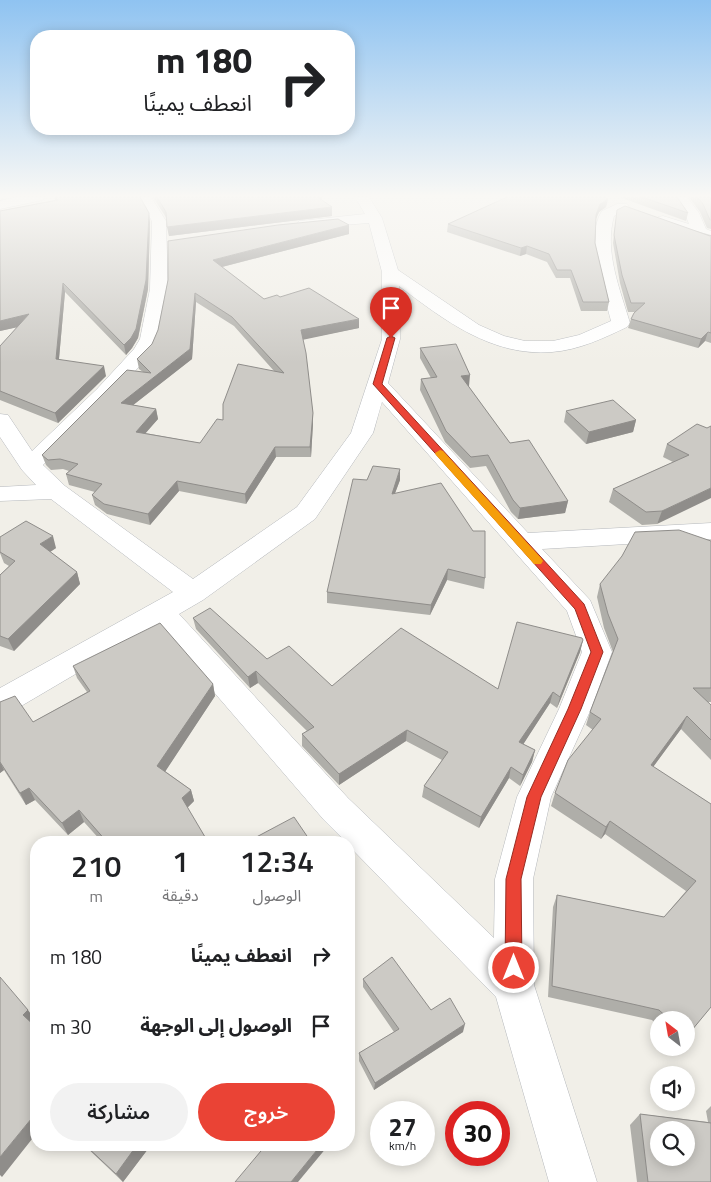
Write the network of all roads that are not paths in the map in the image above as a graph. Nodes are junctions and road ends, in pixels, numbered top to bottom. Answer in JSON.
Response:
{"nodes":[{"id":1,"x":166,"y":252,"type":"edge"},
{"id":2,"x":384,"y":252,"type":"edge"},
{"id":3,"x":605,"y":252,"type":"edge"},
{"id":4,"x":390,"y":272,"type":"junction"},
{"id":5,"x":377,"y":384,"type":"junction"},
{"id":6,"x":0,"y":420,"type":"edge"},
{"id":7,"x":30,"y":465,"type":"junction"},
{"id":8,"x":56,"y":491,"type":"junction"},
{"id":9,"x":0,"y":494,"type":"edge"},
{"id":10,"x":711,"y":531,"type":"edge"},
{"id":11,"x":520,"y":542,"type":"junction"},
{"id":12,"x":192,"y":593,"type":"junction"},
{"id":13,"x":160,"y":611,"type":"junction"},
{"id":14,"x":0,"y":703,"type":"edge"},
{"id":15,"x":514,"y":985,"type":"junction"},
{"id":16,"x":573,"y":1182,"type":"edge"}],
"edges":[{"from":1,"to":7,"type":"street"},
{"from":2,"to":4,"type":"street"},
{"from":3,"to":4,"type":"street"},
{"from":4,"to":5,"type":"street"},
{"from":5,"to":11,"type":"street"},
{"from":5,"to":12,"type":"street"},
{"from":6,"to":7,"type":"street"},
{"from":7,"to":8,"type":"street"},
{"from":8,"to":9,"type":"street"},
{"from":8,"to":12,"type":"street"},
{"from":10,"to":11,"type":"street"},
{"from":11,"to":15,"type":"street"},
{"from":12,"to":13,"type":"street"},
{"from":13,"to":14,"type":"street"},
{"from":13,"to":15,"type":"street"},
{"from":15,"to":16,"type":"street"}]}
